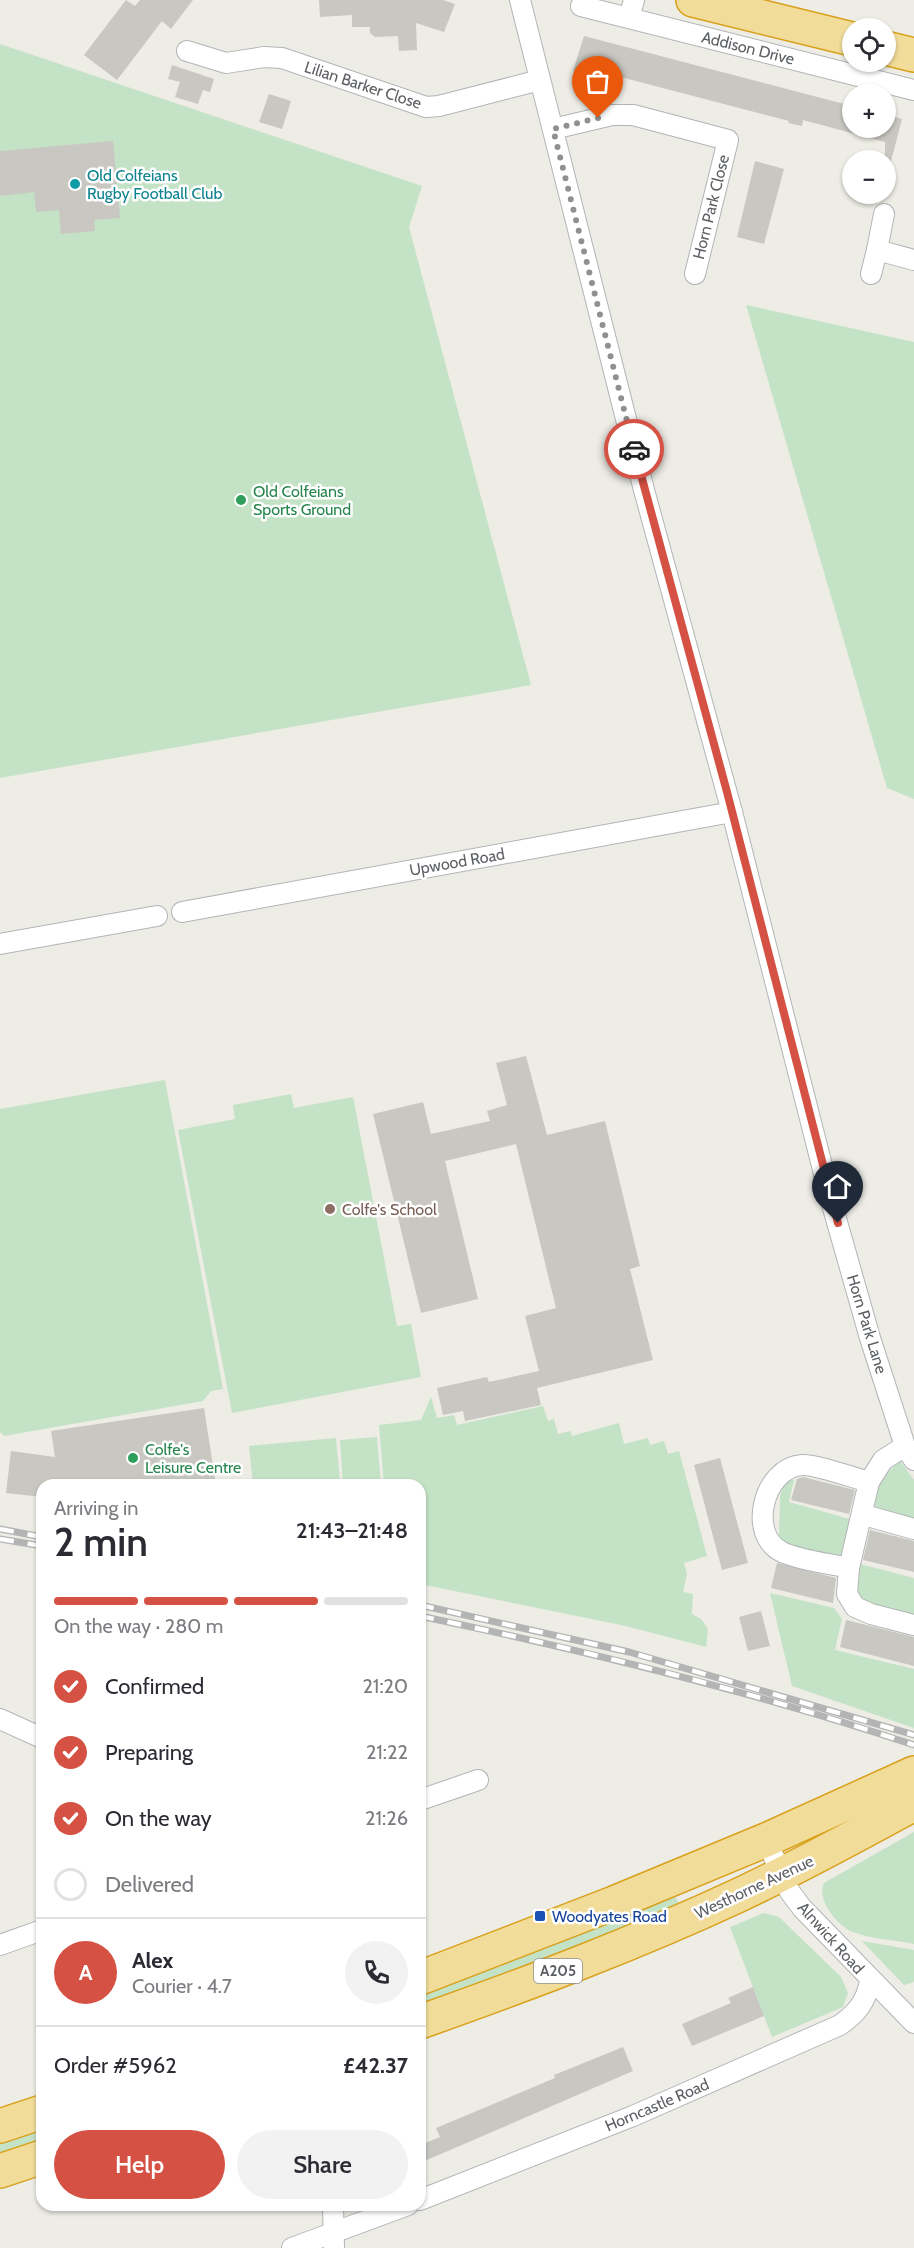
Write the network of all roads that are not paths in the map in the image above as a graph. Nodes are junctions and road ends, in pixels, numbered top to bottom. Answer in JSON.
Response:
{"nodes":[{"id":1,"x":520,"y":0,"type":"edge"},
{"id":2,"x":693,"y":0,"type":"edge"},
{"id":3,"x":581,"y":6,"type":"dead end"},
{"id":4,"x":631,"y":9,"type":"edge"},
{"id":5,"x":751,"y":14,"type":"junction"},
{"id":6,"x":842,"y":37,"type":"edge"},
{"id":7,"x":742,"y":47,"type":"junction"},
{"id":8,"x":187,"y":51,"type":"dead end"},
{"id":9,"x":896,"y":51,"type":"edge"},
{"id":10,"x":914,"y":55,"type":"edge"},
{"id":11,"x":842,"y":65,"type":"edge"},
{"id":12,"x":874,"y":72,"type":"edge"},
{"id":13,"x":540,"y":80,"type":"junction"},
{"id":14,"x":914,"y":90,"type":"edge"},
{"id":15,"x":553,"y":129,"type":"junction"},
{"id":16,"x":884,"y":214,"type":"dead end"},
{"id":17,"x":876,"y":250,"type":"junction"},
{"id":18,"x":914,"y":260,"type":"edge"},
{"id":19,"x":695,"y":274,"type":"dead end"},
{"id":20,"x":871,"y":274,"type":"dead end"},
{"id":21,"x":732,"y":812,"type":"junction"},
{"id":22,"x":182,"y":912,"type":"dead end"},
{"id":23,"x":158,"y":916,"type":"dead end"},
{"id":24,"x":0,"y":944,"type":"edge"},
{"id":25,"x":905,"y":1417,"type":"edge"},
{"id":26,"x":909,"y":1453,"type":"edge"},
{"id":27,"x":869,"y":1482,"type":"junction"},
{"id":28,"x":864,"y":1515,"type":"junction"},
{"id":29,"x":914,"y":1529,"type":"edge"},
{"id":30,"x":849,"y":1568,"type":"junction"},
{"id":31,"x":914,"y":1625,"type":"edge"},
{"id":32,"x":0,"y":1719,"type":"edge"},
{"id":33,"x":36,"y":1735,"type":"edge"},
{"id":34,"x":900,"y":1779,"type":"edge"},
{"id":35,"x":478,"y":1780,"type":"dead end"},
{"id":36,"x":426,"y":1798,"type":"edge"},
{"id":37,"x":914,"y":1804,"type":"edge"},
{"id":38,"x":765,"y":1840,"type":"junction"},
{"id":39,"x":782,"y":1874,"type":"junction"},
{"id":40,"x":36,"y":1932,"type":"edge"},
{"id":41,"x":0,"y":1945,"type":"edge"},
{"id":42,"x":426,"y":1976,"type":"edge"},
{"id":43,"x":870,"y":1981,"type":"junction"},
{"id":44,"x":426,"y":2020,"type":"edge"},
{"id":45,"x":914,"y":2024,"type":"edge"},
{"id":46,"x":36,"y":2114,"type":"edge"},
{"id":47,"x":0,"y":2126,"type":"edge"},
{"id":48,"x":36,"y":2159,"type":"edge"},
{"id":49,"x":0,"y":2171,"type":"edge"},
{"id":50,"x":426,"y":2198,"type":"edge"},
{"id":51,"x":333,"y":2211,"type":"edge"},
{"id":52,"x":396,"y":2211,"type":"edge"},
{"id":53,"x":334,"y":2241,"type":"edge"},
{"id":54,"x":292,"y":2248,"type":"edge"}],
"edges":[{"from":1,"to":13,"type":"street","name":"Horn Park Lane"},
{"from":2,"to":5,"type":"highway"},
{"from":3,"to":4,"type":"street","name":"Addison Drive"},
{"from":4,"to":7,"type":"street","name":"Addison Drive"},
{"from":5,"to":6,"type":"highway"},
{"from":5,"to":7,"type":"street"},
{"from":7,"to":11,"type":"street","name":"Addison Drive"},
{"from":8,"to":13,"type":"street","name":"Lilian Barker Close"},
{"from":9,"to":10,"type":"highway"},
{"from":12,"to":14,"type":"street","name":"Addison Drive"},
{"from":13,"to":15,"type":"street","name":"Horn Park Lane"},
{"from":15,"to":19,"type":"street","name":"Horn Park Close"},
{"from":15,"to":21,"type":"street","name":"Horn Park Lane"},
{"from":16,"to":17,"type":"street"},
{"from":17,"to":18,"type":"street"},
{"from":17,"to":20,"type":"street"},
{"from":21,"to":22,"type":"street","name":"Upwood Road"},
{"from":21,"to":25,"type":"street","name":"Horn Park Lane"},
{"from":23,"to":24,"type":"street"},
{"from":25,"to":26,"type":"street","name":"Horn Park Lane"},
{"from":26,"to":27,"type":"street"},
{"from":27,"to":28,"type":"street"},
{"from":27,"to":30,"type":"street"},
{"from":28,"to":29,"type":"street"},
{"from":28,"to":30,"type":"street"},
{"from":30,"to":31,"type":"street"},
{"from":32,"to":33,"type":"street"},
{"from":34,"to":38,"type":"highway","number":"A205"},
{"from":35,"to":36,"type":"street"},
{"from":37,"to":39,"type":"highway","name":"Westhorne Avenue","number":"A205"},
{"from":38,"to":39,"type":"street","name":"Alnwick Road"},
{"from":38,"to":42,"type":"highway","number":"A205"},
{"from":39,"to":43,"type":"street","name":"Alnwick Road"},
{"from":39,"to":44,"type":"highway","name":"Westhorne Avenue","number":"A205"},
{"from":40,"to":41,"type":"street"},
{"from":43,"to":45,"type":"street","name":"Alnwick Road"},
{"from":43,"to":50,"type":"street","name":"Horncastle Road"},
{"from":46,"to":47,"type":"highway"},
{"from":48,"to":49,"type":"highway"},
{"from":51,"to":53,"type":"street"},
{"from":52,"to":53,"type":"street"},
{"from":53,"to":54,"type":"street"}]}
